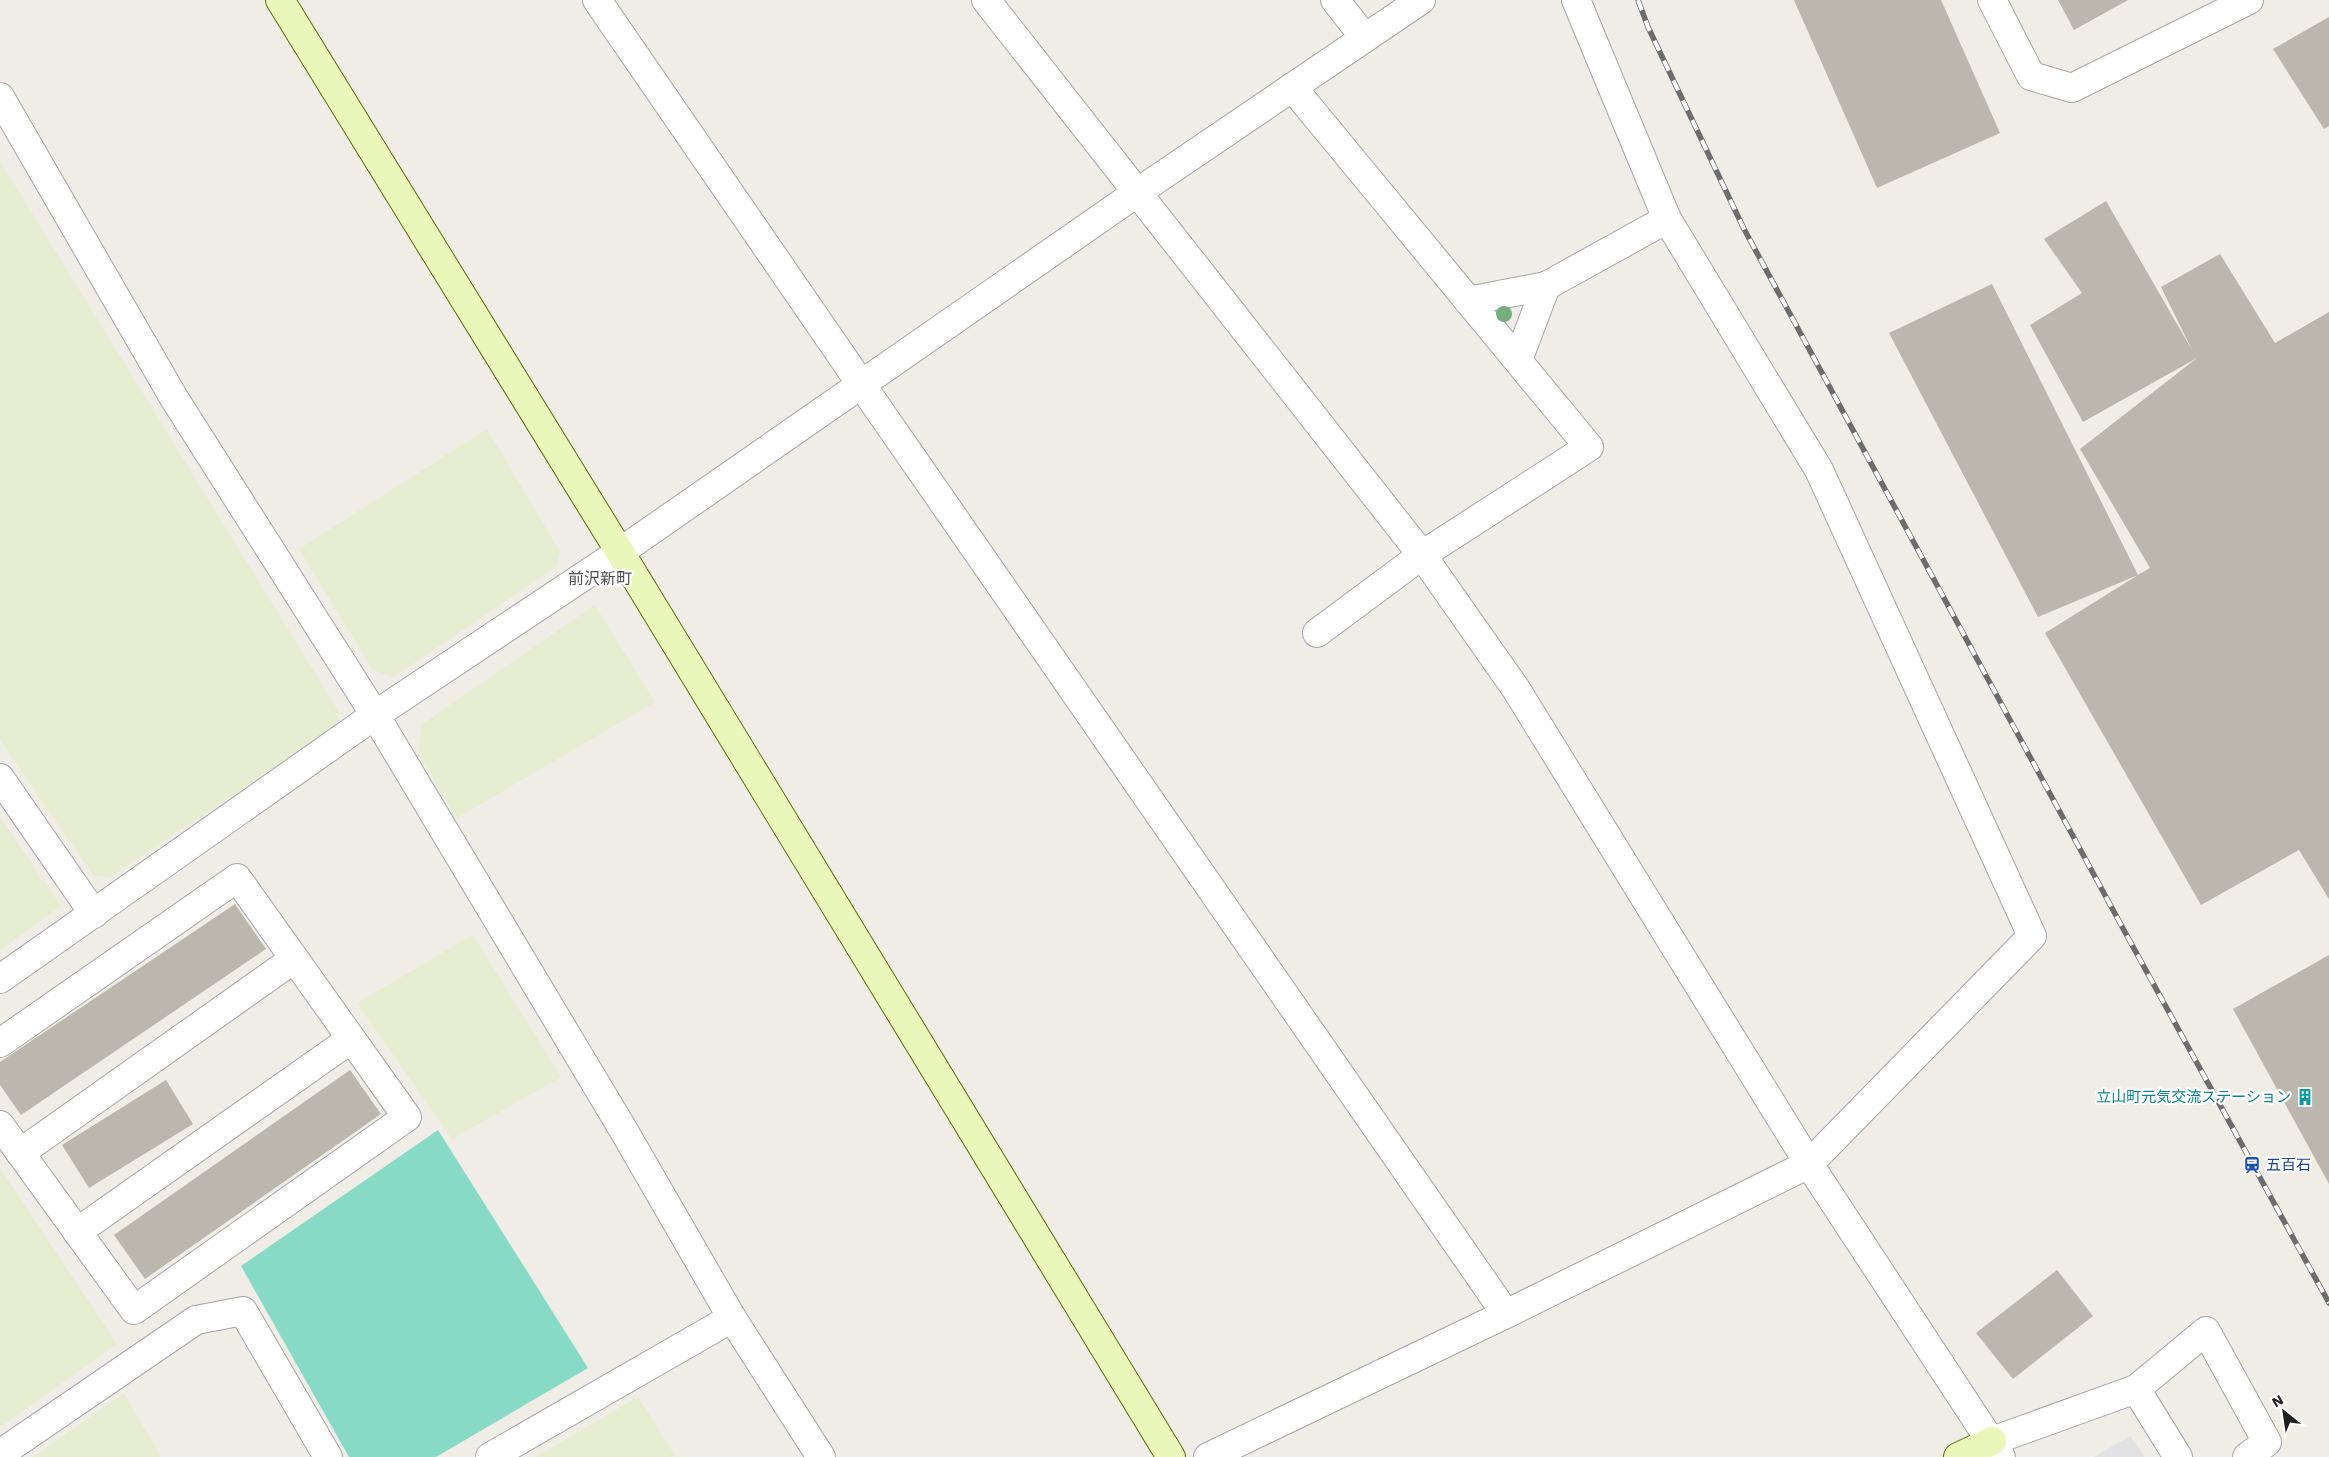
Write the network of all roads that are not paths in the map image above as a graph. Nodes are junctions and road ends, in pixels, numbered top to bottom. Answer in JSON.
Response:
{"nodes":[{"id":1,"x":280,"y":0,"type":"edge"},
{"id":2,"x":597,"y":0,"type":"edge"},
{"id":3,"x":986,"y":0,"type":"edge"},
{"id":4,"x":1335,"y":0,"type":"edge"},
{"id":5,"x":1421,"y":0,"type":"edge"},
{"id":6,"x":1576,"y":0,"type":"edge"},
{"id":7,"x":1992,"y":0,"type":"edge"},
{"id":8,"x":2249,"y":0,"type":"edge"},
{"id":9,"x":1365,"y":38,"type":"junction"},
{"id":10,"x":1292,"y":88,"type":"junction"},
{"id":11,"x":0,"y":97,"type":"edge"},
{"id":12,"x":1138,"y":192,"type":"junction"},
{"id":13,"x":1667,"y":219,"type":"junction"},
{"id":14,"x":1546,"y":286,"type":"junction"},
{"id":15,"x":1468,"y":301,"type":"junction"},
{"id":16,"x":1518,"y":360,"type":"junction"},
{"id":17,"x":861,"y":384,"type":"junction"},
{"id":18,"x":620,"y":552,"type":"junction"},
{"id":19,"x":1422,"y":555,"type":"junction"},
{"id":20,"x":1317,"y":633,"type":"dead end"},
{"id":21,"x":375,"y":715,"type":"junction"},
{"id":22,"x":0,"y":778,"type":"edge"},
{"id":23,"x":94,"y":914,"type":"junction"},
{"id":24,"x":294,"y":959,"type":"junction"},
{"id":25,"x":0,"y":980,"type":"edge"},
{"id":26,"x":351,"y":1039,"type":"junction"},
{"id":27,"x":0,"y":1043,"type":"edge"},
{"id":28,"x":0,"y":1125,"type":"edge"},
{"id":29,"x":20,"y":1153,"type":"junction"},
{"id":30,"x":1809,"y":1164,"type":"junction"},
{"id":31,"x":77,"y":1232,"type":"junction"},
{"id":32,"x":1506,"y":1314,"type":"junction"},
{"id":33,"x":732,"y":1318,"type":"junction"},
{"id":34,"x":2136,"y":1389,"type":"junction"},
{"id":35,"x":1996,"y":1449,"type":"edge"},
{"id":36,"x":0,"y":1454,"type":"edge"},
{"id":37,"x":328,"y":1457,"type":"edge"},
{"id":38,"x":490,"y":1457,"type":"edge"},
{"id":39,"x":821,"y":1457,"type":"edge"},
{"id":40,"x":1172,"y":1457,"type":"edge"},
{"id":41,"x":1208,"y":1457,"type":"edge"},
{"id":42,"x":1958,"y":1457,"type":"edge"},
{"id":43,"x":2178,"y":1457,"type":"edge"},
{"id":44,"x":2247,"y":1457,"type":"edge"}],
"edges":[{"from":1,"to":18,"type":"street"},
{"from":2,"to":17,"type":"street"},
{"from":3,"to":12,"type":"street"},
{"from":4,"to":9,"type":"street"},
{"from":5,"to":9,"type":"street"},
{"from":6,"to":13,"type":"street"},
{"from":7,"to":8,"type":"street"},
{"from":9,"to":10,"type":"street"},
{"from":10,"to":12,"type":"street"},
{"from":10,"to":15,"type":"street"},
{"from":11,"to":21,"type":"street"},
{"from":12,"to":17,"type":"street"},
{"from":12,"to":19,"type":"street"},
{"from":13,"to":14,"type":"street"},
{"from":13,"to":30,"type":"street"},
{"from":14,"to":15,"type":"street"},
{"from":14,"to":16,"type":"street"},
{"from":15,"to":16,"type":"street"},
{"from":16,"to":19,"type":"street"},
{"from":17,"to":18,"type":"street"},
{"from":17,"to":32,"type":"street"},
{"from":18,"to":21,"type":"street"},
{"from":18,"to":40,"type":"street"},
{"from":19,"to":20,"type":"street"},
{"from":19,"to":30,"type":"street"},
{"from":21,"to":23,"type":"street"},
{"from":21,"to":33,"type":"street"},
{"from":22,"to":23,"type":"street"},
{"from":23,"to":25,"type":"street"},
{"from":24,"to":26,"type":"street"},
{"from":24,"to":27,"type":"street"},
{"from":24,"to":29,"type":"street"},
{"from":26,"to":31,"type":"street"},
{"from":26,"to":31,"type":"street"},
{"from":28,"to":29,"type":"street"},
{"from":29,"to":31,"type":"street"},
{"from":30,"to":32,"type":"street"},
{"from":30,"to":35,"type":"street"},
{"from":32,"to":41,"type":"street"},
{"from":33,"to":38,"type":"street"},
{"from":33,"to":39,"type":"street"},
{"from":34,"to":35,"type":"street"},
{"from":34,"to":43,"type":"street"},
{"from":34,"to":44,"type":"street"},
{"from":35,"to":42,"type":"street"},
{"from":36,"to":37,"type":"street"}]}
